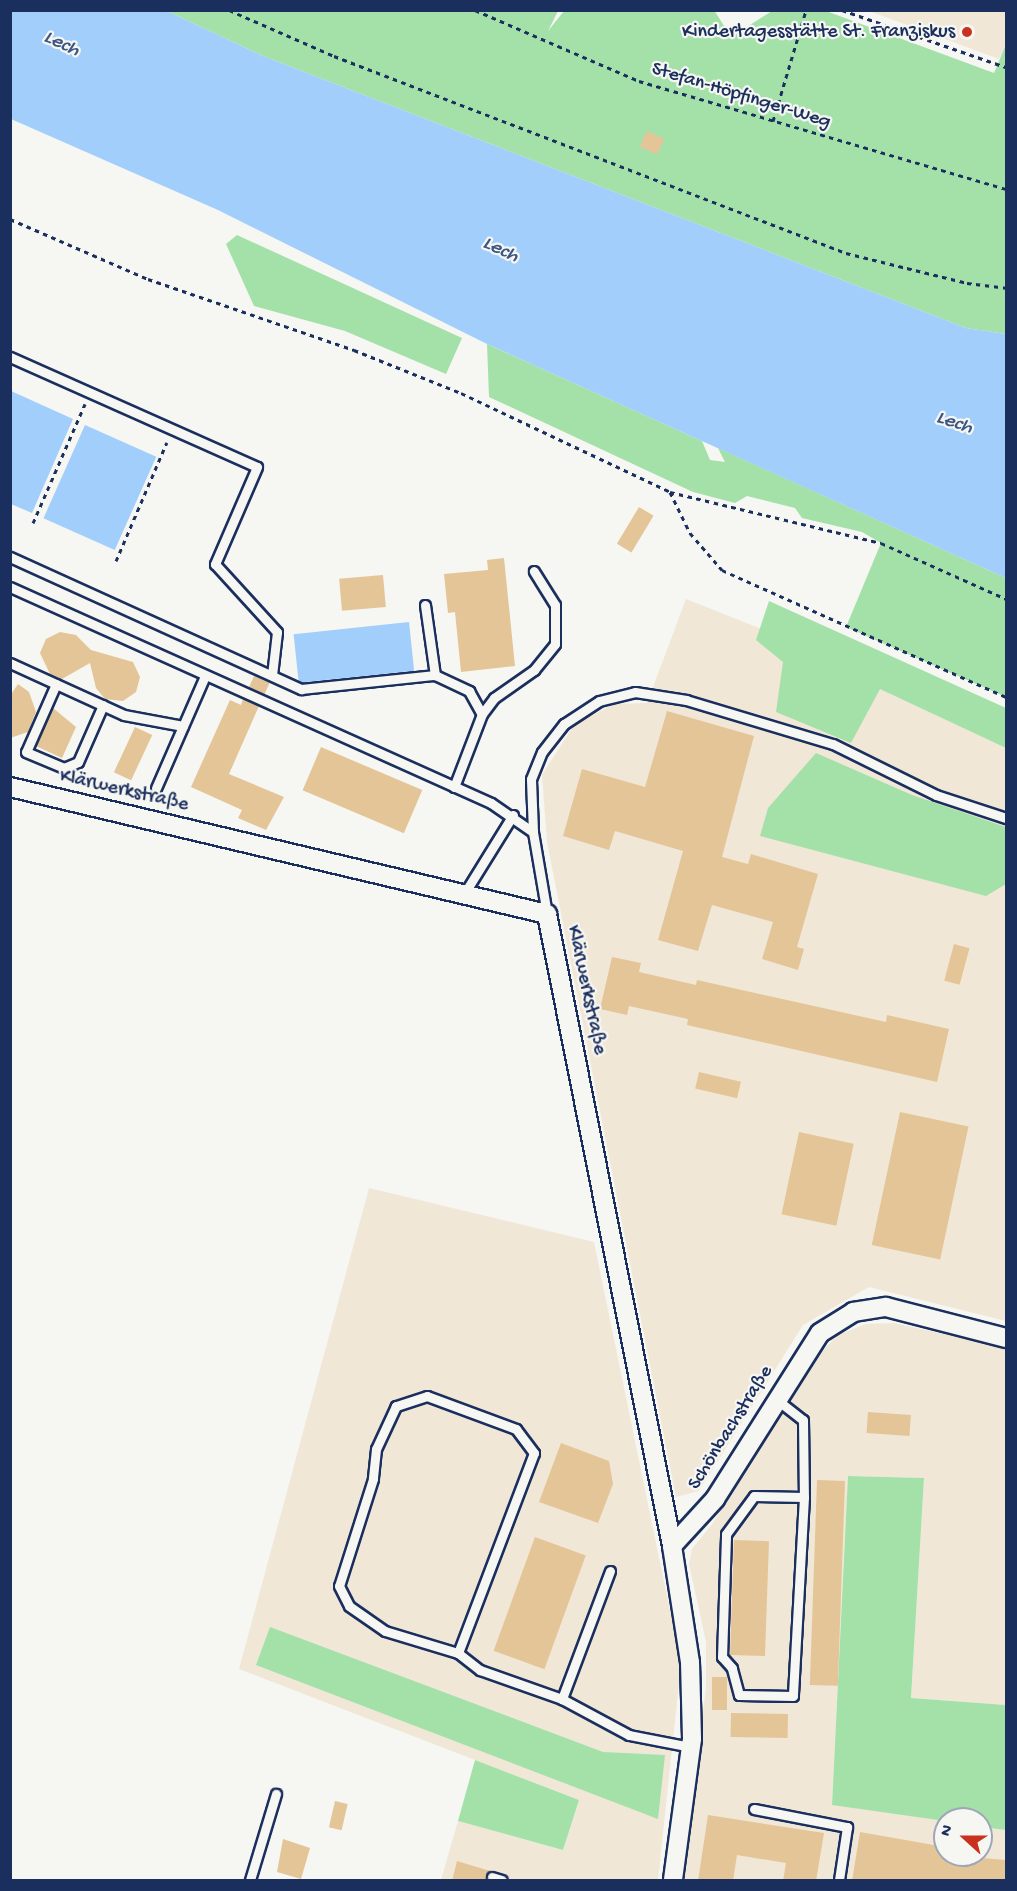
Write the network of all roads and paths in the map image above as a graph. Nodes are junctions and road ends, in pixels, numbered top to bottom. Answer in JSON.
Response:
{"nodes":[{"id":1,"x":230,"y":10,"type":"edge"},
{"id":2,"x":475,"y":10,"type":"edge"},
{"id":3,"x":806,"y":10,"type":"edge"},
{"id":4,"x":842,"y":10,"type":"edge"},
{"id":5,"x":1006,"y":67,"type":"edge"},
{"id":6,"x":773,"y":122,"type":"junction"},
{"id":7,"x":1006,"y":189,"type":"edge"},
{"id":8,"x":10,"y":219,"type":"edge"},
{"id":9,"x":1006,"y":288,"type":"edge"},
{"id":10,"x":10,"y":357,"type":"edge"},
{"id":11,"x":90,"y":392,"type":"junction"},
{"id":12,"x":172,"y":429,"type":"junction"},
{"id":13,"x":670,"y":492,"type":"junction"},
{"id":14,"x":33,"y":523,"type":"dead end"},
{"id":15,"x":10,"y":557,"type":"edge"},
{"id":16,"x":116,"y":561,"type":"dead end"},
{"id":17,"x":534,"y":571,"type":"dead end"},
{"id":18,"x":10,"y":587,"type":"edge"},
{"id":19,"x":1006,"y":599,"type":"edge"},
{"id":20,"x":425,"y":605,"type":"dead end"},
{"id":21,"x":10,"y":663,"type":"edge"},
{"id":22,"x":272,"y":675,"type":"junction"},
{"id":23,"x":435,"y":675,"type":"junction"},
{"id":24,"x":205,"y":676,"type":"junction"},
{"id":25,"x":56,"y":684,"type":"junction"},
{"id":26,"x":1006,"y":697,"type":"edge"},
{"id":27,"x":103,"y":705,"type":"junction"},
{"id":28,"x":482,"y":714,"type":"junction"},
{"id":29,"x":183,"y":726,"type":"junction"},
{"id":30,"x":10,"y":787,"type":"edge"},
{"id":31,"x":454,"y":787,"type":"junction"},
{"id":32,"x":156,"y":788,"type":"dead end"},
{"id":33,"x":513,"y":815,"type":"junction"},
{"id":34,"x":1006,"y":818,"type":"edge"},
{"id":35,"x":533,"y":832,"type":"junction"},
{"id":36,"x":464,"y":894,"type":"junction"},
{"id":37,"x":548,"y":914,"type":"junction"},
{"id":38,"x":1006,"y":1338,"type":"edge"},
{"id":39,"x":776,"y":1399,"type":"junction"},
{"id":40,"x":804,"y":1497,"type":"junction"},
{"id":41,"x":672,"y":1545,"type":"junction"},
{"id":42,"x":610,"y":1571,"type":"dead end"},
{"id":43,"x":459,"y":1653,"type":"junction"},
{"id":44,"x":562,"y":1699,"type":"junction"},
{"id":45,"x":691,"y":1747,"type":"junction"},
{"id":46,"x":276,"y":1794,"type":"dead end"},
{"id":47,"x":754,"y":1809,"type":"dead end"},
{"id":48,"x":492,"y":1877,"type":"dead end"},
{"id":49,"x":250,"y":1881,"type":"edge"},
{"id":50,"x":502,"y":1881,"type":"edge"},
{"id":51,"x":673,"y":1881,"type":"edge"},
{"id":52,"x":839,"y":1881,"type":"edge"}],
"edges":[{"from":1,"to":9,"type":"path"},
{"from":2,"to":6,"type":"path","name":"Stefan-Höpfinger-Weg"},
{"from":3,"to":6,"type":"path"},
{"from":4,"to":5,"type":"path"},
{"from":6,"to":7,"type":"path","name":"Stefan-Höpfinger-Weg"},
{"from":8,"to":13,"type":"path"},
{"from":10,"to":11,"type":"lane"},
{"from":11,"to":12,"type":"lane"},
{"from":11,"to":14,"type":"path"},
{"from":12,"to":16,"type":"path"},
{"from":12,"to":22,"type":"lane"},
{"from":13,"to":19,"type":"path"},
{"from":13,"to":26,"type":"path"},
{"from":15,"to":22,"type":"lane"},
{"from":17,"to":28,"type":"lane"},
{"from":18,"to":24,"type":"lane"},
{"from":20,"to":23,"type":"lane"},
{"from":21,"to":25,"type":"lane"},
{"from":22,"to":23,"type":"lane"},
{"from":23,"to":28,"type":"lane"},
{"from":24,"to":29,"type":"lane"},
{"from":24,"to":31,"type":"lane"},
{"from":25,"to":27,"type":"lane"},
{"from":25,"to":27,"type":"lane"},
{"from":27,"to":29,"type":"lane"},
{"from":28,"to":31,"type":"lane"},
{"from":29,"to":32,"type":"lane"},
{"from":30,"to":36,"type":"street","name":"Klärwerkstraße"},
{"from":31,"to":33,"type":"lane"},
{"from":33,"to":35,"type":"lane"},
{"from":33,"to":36,"type":"lane"},
{"from":34,"to":35,"type":"lane"},
{"from":35,"to":37,"type":"lane"},
{"from":36,"to":37,"type":"street","name":"Klärwerkstraße"},
{"from":37,"to":41,"type":"street","name":"Klärwerkstraße"},
{"from":38,"to":39,"type":"street","name":"Schönbachstraße"},
{"from":39,"to":40,"type":"lane"},
{"from":39,"to":41,"type":"street","name":"Schönbachstraße"},
{"from":40,"to":40,"type":"lane"},
{"from":41,"to":45,"type":"street"},
{"from":42,"to":44,"type":"lane"},
{"from":43,"to":43,"type":"lane"},
{"from":43,"to":44,"type":"lane"},
{"from":44,"to":45,"type":"lane"},
{"from":45,"to":51,"type":"street"},
{"from":46,"to":49,"type":"lane"},
{"from":47,"to":52,"type":"lane"},
{"from":48,"to":50,"type":"lane"}]}
